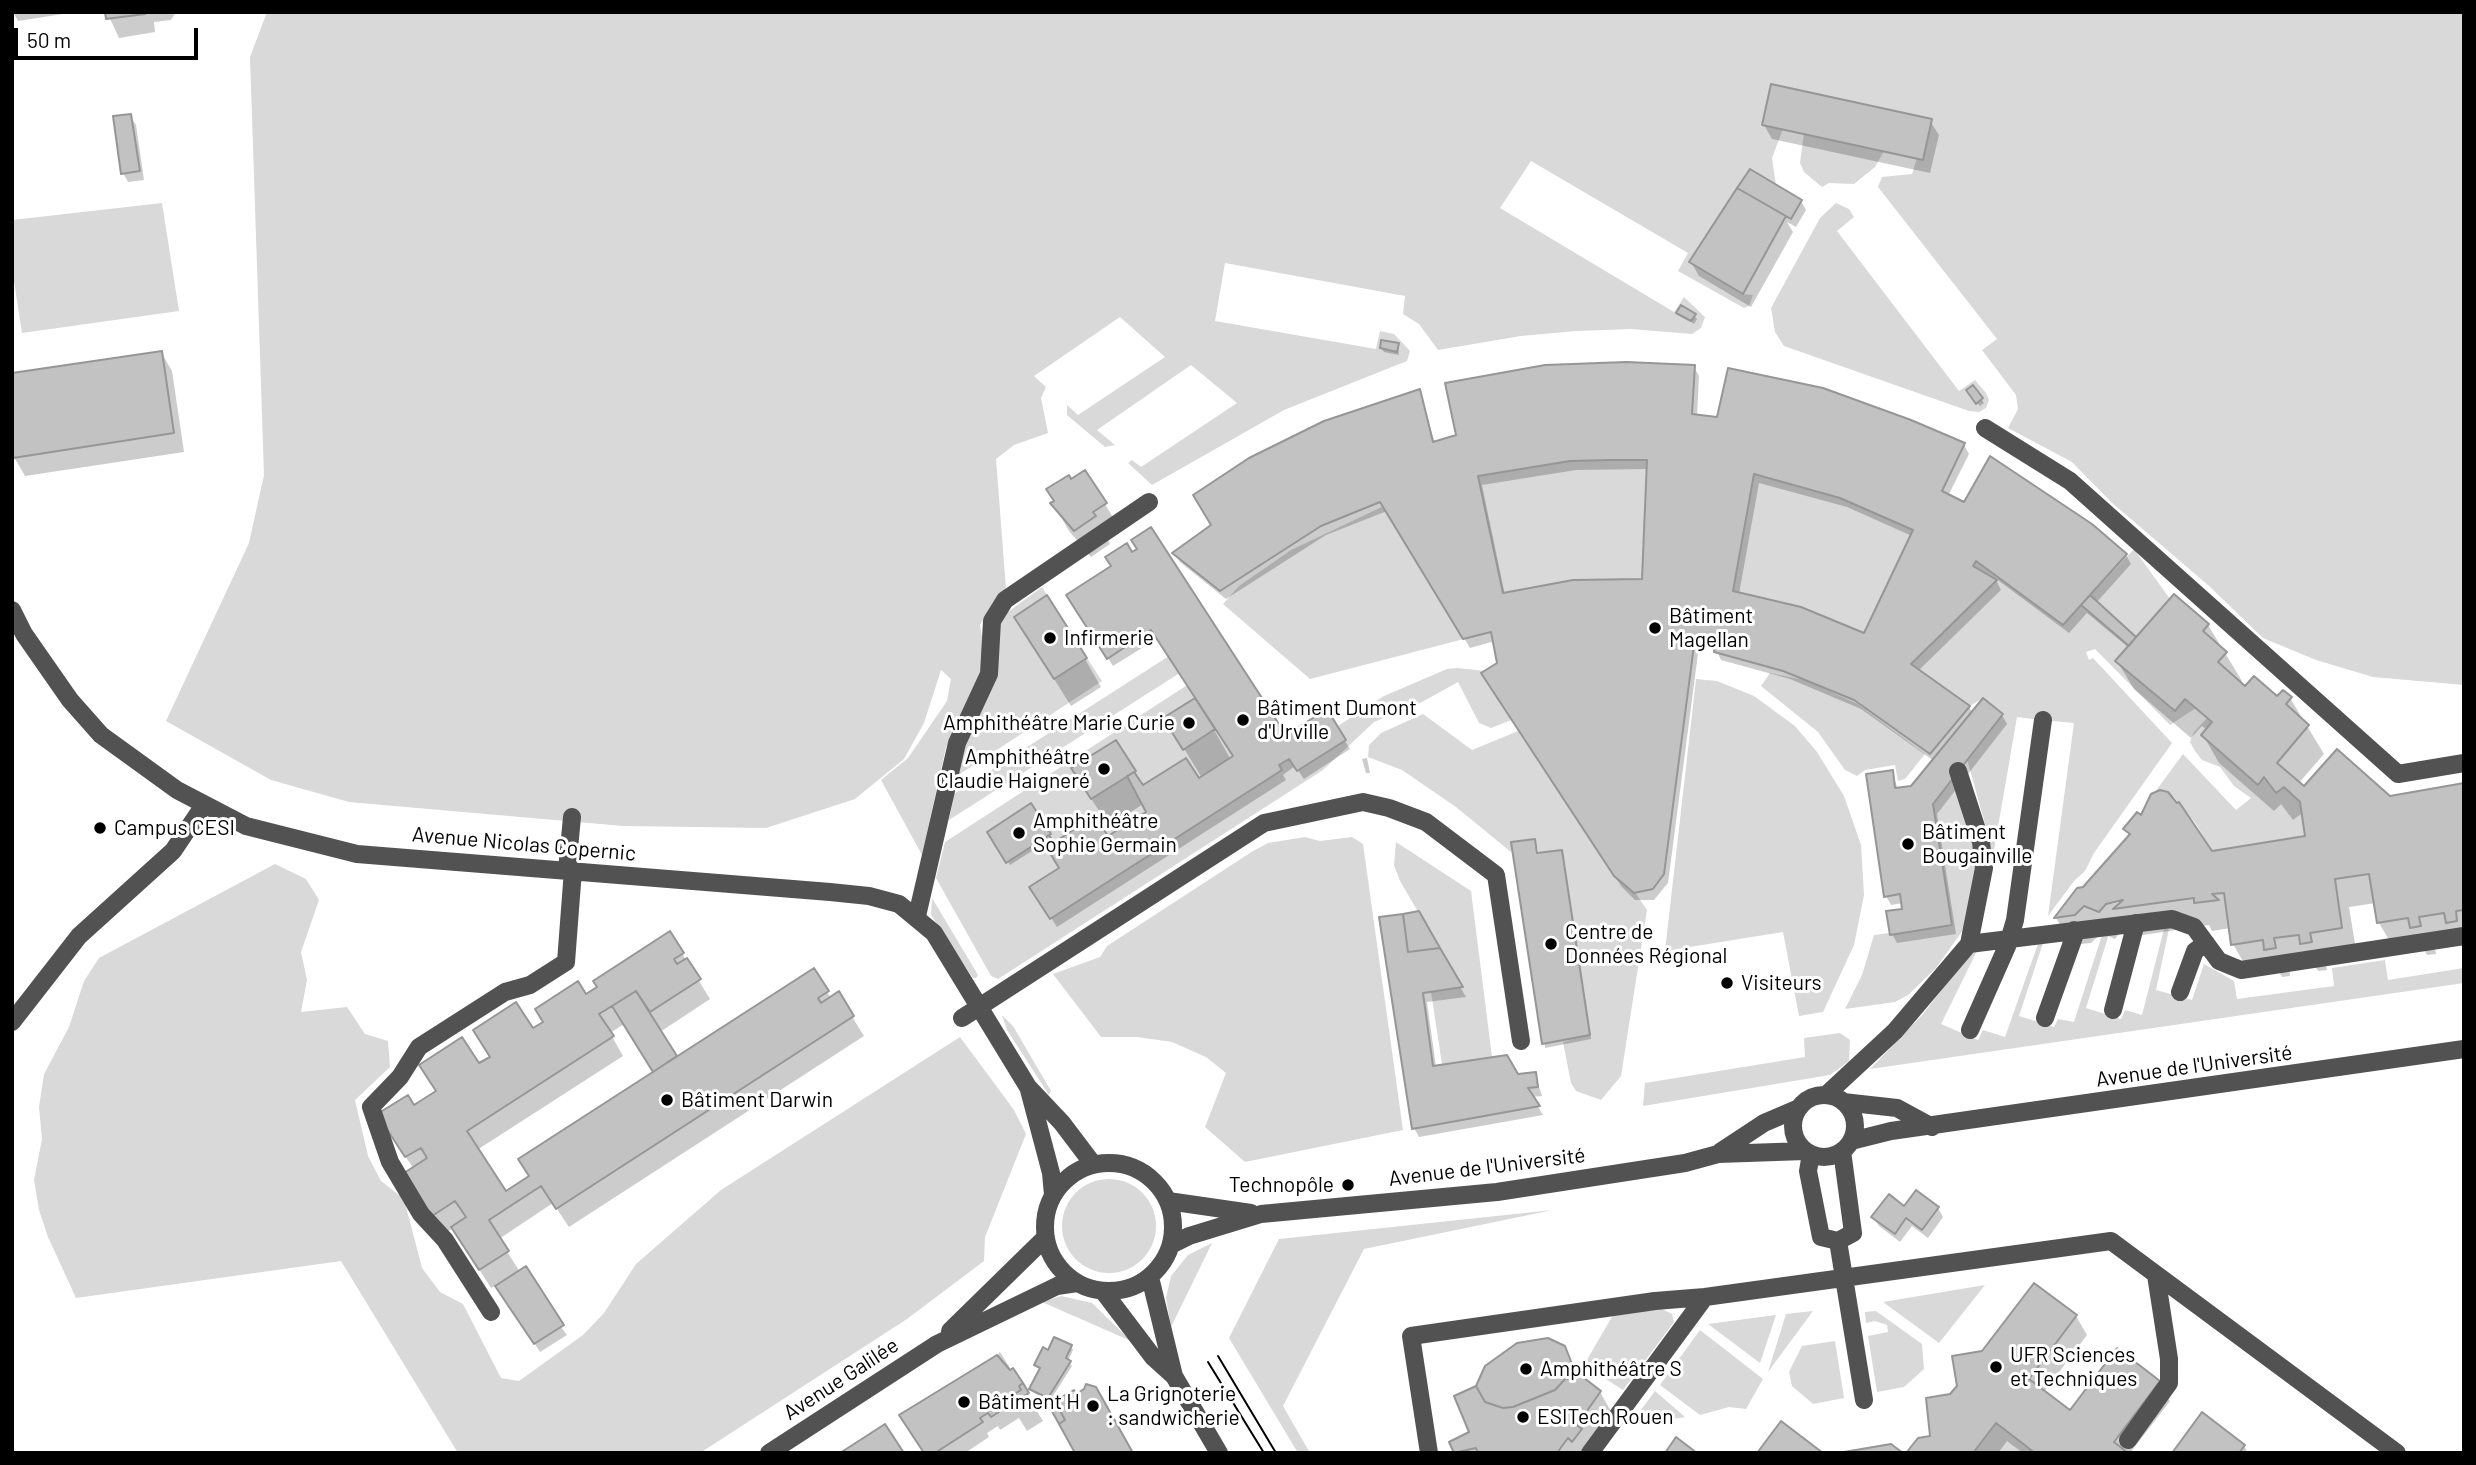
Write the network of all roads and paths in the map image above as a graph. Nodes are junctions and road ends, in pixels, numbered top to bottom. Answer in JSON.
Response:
{"nodes":[{"id":1,"x":1985,"y":428,"type":"dead end"},
{"id":2,"x":1149,"y":502,"type":"dead end"},
{"id":3,"x":12,"y":610,"type":"edge"},
{"id":4,"x":2043,"y":720,"type":"dead end"},
{"id":5,"x":2464,"y":763,"type":"edge"},
{"id":6,"x":1958,"y":771,"type":"dead end"},
{"id":7,"x":204,"y":805,"type":"junction"},
{"id":8,"x":572,"y":817,"type":"dead end"},
{"id":9,"x":570,"y":870,"type":"junction"},
{"id":10,"x":917,"y":916,"type":"junction"},
{"id":11,"x":2136,"y":923,"type":"junction"},
{"id":12,"x":2074,"y":930,"type":"junction"},
{"id":13,"x":2464,"y":936,"type":"edge"},
{"id":14,"x":2008,"y":938,"type":"junction"},
{"id":15,"x":2206,"y":943,"type":"junction"},
{"id":16,"x":1969,"y":944,"type":"junction"},
{"id":17,"x":2180,"y":992,"type":"dead end"},
{"id":18,"x":980,"y":1007,"type":"junction"},
{"id":19,"x":2113,"y":1010,"type":"dead end"},
{"id":20,"x":962,"y":1018,"type":"dead end"},
{"id":21,"x":2045,"y":1018,"type":"dead end"},
{"id":22,"x":12,"y":1022,"type":"edge"},
{"id":23,"x":1970,"y":1030,"type":"dead end"},
{"id":24,"x":1521,"y":1041,"type":"dead end"},
{"id":25,"x":2464,"y":1049,"type":"edge"},
{"id":26,"x":1028,"y":1087,"type":"junction"},
{"id":27,"x":1834,"y":1098,"type":"junction"},
{"id":28,"x":1799,"y":1108,"type":"junction"},
{"id":29,"x":1932,"y":1127,"type":"junction"},
{"id":30,"x":1846,"y":1146,"type":"junction"},
{"id":31,"x":1808,"y":1152,"type":"junction"},
{"id":32,"x":1718,"y":1154,"type":"junction"},
{"id":33,"x":1093,"y":1164,"type":"junction"},
{"id":34,"x":1053,"y":1195,"type":"junction"},
{"id":35,"x":1168,"y":1201,"type":"junction"},
{"id":36,"x":1261,"y":1214,"type":"junction"},
{"id":37,"x":1045,"y":1238,"type":"junction"},
{"id":38,"x":1838,"y":1241,"type":"junction"},
{"id":39,"x":1171,"y":1245,"type":"junction"},
{"id":40,"x":2156,"y":1275,"type":"junction"},
{"id":41,"x":1150,"y":1277,"type":"junction"},
{"id":42,"x":1844,"y":1277,"type":"junction"},
{"id":43,"x":1077,"y":1283,"type":"junction"},
{"id":44,"x":1103,"y":1291,"type":"junction"},
{"id":45,"x":1705,"y":1297,"type":"junction"},
{"id":46,"x":491,"y":1312,"type":"dead end"},
{"id":47,"x":937,"y":1344,"type":"junction"},
{"id":48,"x":1174,"y":1376,"type":"junction"},
{"id":49,"x":1864,"y":1401,"type":"dead end"},
{"id":50,"x":2127,"y":1440,"type":"dead end"},
{"id":51,"x":769,"y":1453,"type":"edge"},
{"id":52,"x":1219,"y":1453,"type":"edge"},
{"id":53,"x":1429,"y":1453,"type":"edge"},
{"id":54,"x":1590,"y":1453,"type":"edge"},
{"id":55,"x":2397,"y":1453,"type":"edge"}],
"edges":[{"from":1,"to":5,"type":"street"},
{"from":2,"to":10,"type":"street"},
{"from":3,"to":7,"type":"street","name":"Avenue Nicolas Copernic"},
{"from":4,"to":14,"type":"street"},
{"from":6,"to":16,"type":"street"},
{"from":7,"to":9,"type":"street","name":"Avenue Nicolas Copernic"},
{"from":7,"to":22,"type":"street"},
{"from":8,"to":9,"type":"street"},
{"from":9,"to":10,"type":"street","name":"Avenue Nicolas Copernic"},
{"from":9,"to":46,"type":"street"},
{"from":10,"to":18,"type":"street","name":"Avenue Nicolas Copernic"},
{"from":11,"to":12,"type":"street"},
{"from":11,"to":15,"type":"street"},
{"from":11,"to":19,"type":"street"},
{"from":12,"to":14,"type":"street"},
{"from":12,"to":21,"type":"street"},
{"from":13,"to":15,"type":"street"},
{"from":14,"to":16,"type":"street"},
{"from":14,"to":23,"type":"street"},
{"from":15,"to":17,"type":"street"},
{"from":16,"to":27,"type":"street"},
{"from":18,"to":20,"type":"street"},
{"from":18,"to":24,"type":"street"},
{"from":18,"to":26,"type":"street","name":"Avenue Nicolas Copernic"},
{"from":25,"to":29,"type":"street","name":"Avenue de l'Université"},
{"from":26,"to":33,"type":"street","name":"Avenue Nicolas Copernic"},
{"from":26,"to":34,"type":"street","name":"Avenue Nicolas Copernic"},
{"from":27,"to":28,"type":"street"},
{"from":27,"to":29,"type":"street"},
{"from":27,"to":30,"type":"street"},
{"from":28,"to":31,"type":"street"},
{"from":28,"to":32,"type":"street","name":"Avenue de l'Université"},
{"from":29,"to":30,"type":"street","name":"Avenue de l'Université"},
{"from":30,"to":31,"type":"street"},
{"from":30,"to":38,"type":"street"},
{"from":31,"to":32,"type":"street","name":"Avenue de l'Université"},
{"from":31,"to":38,"type":"street"},
{"from":32,"to":36,"type":"street","name":"Avenue de l'Université"},
{"from":33,"to":34,"type":"street"},
{"from":33,"to":35,"type":"street"},
{"from":34,"to":37,"type":"street"},
{"from":35,"to":36,"type":"street","name":"Avenue de l'Université"},
{"from":35,"to":39,"type":"street"},
{"from":36,"to":39,"type":"street","name":"Avenue de l'Université"},
{"from":37,"to":43,"type":"street"},
{"from":37,"to":47,"type":"street","name":"Avenue Galilée"},
{"from":38,"to":42,"type":"street"},
{"from":39,"to":41,"type":"street"},
{"from":40,"to":42,"type":"street"},
{"from":40,"to":50,"type":"street"},
{"from":40,"to":55,"type":"street"},
{"from":41,"to":44,"type":"street"},
{"from":41,"to":48,"type":"street"},
{"from":42,"to":45,"type":"street"},
{"from":42,"to":49,"type":"street"},
{"from":43,"to":44,"type":"street"},
{"from":43,"to":47,"type":"street","name":"Avenue Galilée"},
{"from":44,"to":48,"type":"street"},
{"from":45,"to":53,"type":"street"},
{"from":45,"to":54,"type":"street"},
{"from":47,"to":51,"type":"street","name":"Avenue Galilée"},
{"from":48,"to":52,"type":"street"}]}
